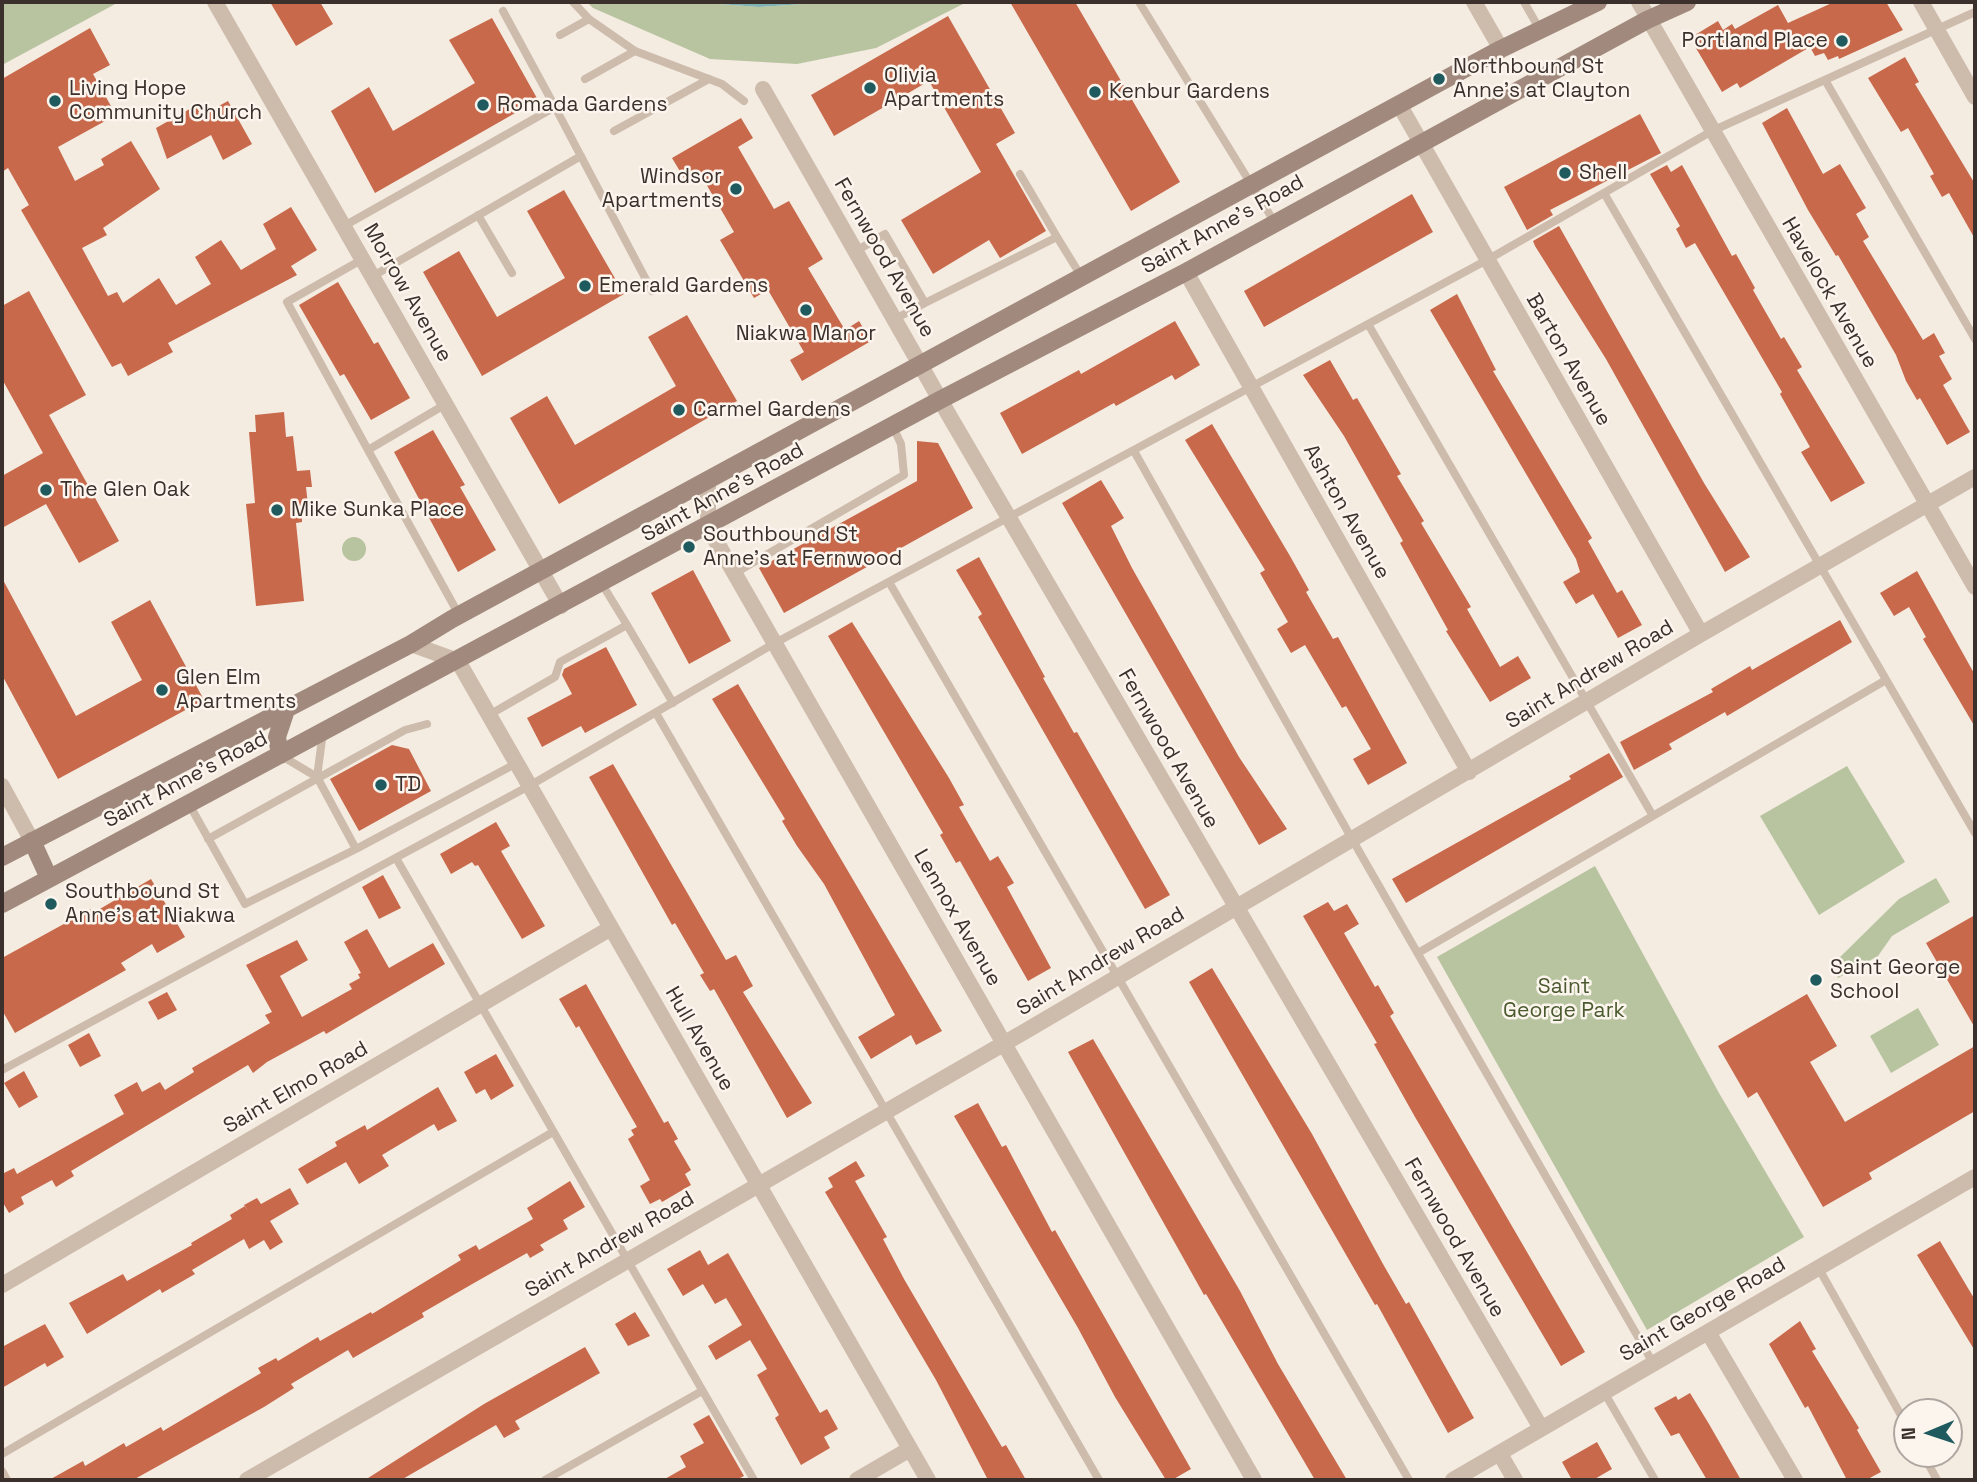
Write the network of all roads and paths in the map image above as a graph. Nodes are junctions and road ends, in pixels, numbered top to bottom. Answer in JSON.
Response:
{"nodes":[{"id":1,"x":215,"y":2,"type":"edge"},
{"id":2,"x":573,"y":2,"type":"edge"},
{"id":3,"x":1139,"y":2,"type":"edge"},
{"id":4,"x":1474,"y":2,"type":"edge"},
{"id":5,"x":1524,"y":2,"type":"edge"},
{"id":6,"x":1598,"y":2,"type":"edge"},
{"id":7,"x":1639,"y":2,"type":"edge"},
{"id":8,"x":1687,"y":2,"type":"edge"},
{"id":9,"x":1920,"y":2,"type":"edge"},
{"id":10,"x":503,"y":11,"type":"dead end"},
{"id":11,"x":1975,"y":12,"type":"edge"},
{"id":12,"x":589,"y":19,"type":"junction"},
{"id":13,"x":1647,"y":20,"type":"junction"},
{"id":14,"x":1936,"y":29,"type":"junction"},
{"id":15,"x":1540,"y":31,"type":"junction"},
{"id":16,"x":560,"y":35,"type":"dead end"},
{"id":17,"x":1501,"y":49,"type":"junction"},
{"id":18,"x":635,"y":51,"type":"junction"},
{"id":19,"x":585,"y":79,"type":"dead end"},
{"id":20,"x":709,"y":79,"type":"junction"},
{"id":21,"x":1825,"y":80,"type":"junction"},
{"id":22,"x":763,"y":89,"type":"dead end"},
{"id":23,"x":1975,"y":97,"type":"edge"},
{"id":24,"x":744,"y":101,"type":"dead end"},
{"id":25,"x":1399,"y":106,"type":"junction"},
{"id":26,"x":555,"y":107,"type":"junction"},
{"id":27,"x":614,"y":131,"type":"dead end"},
{"id":28,"x":1712,"y":131,"type":"junction"},
{"id":29,"x":1420,"y":144,"type":"junction"},
{"id":30,"x":581,"y":156,"type":"junction"},
{"id":31,"x":1020,"y":174,"type":"dead end"},
{"id":32,"x":1254,"y":185,"type":"junction"},
{"id":33,"x":1604,"y":193,"type":"junction"},
{"id":34,"x":478,"y":215,"type":"junction"},
{"id":35,"x":1275,"y":223,"type":"junction"},
{"id":36,"x":344,"y":226,"type":"junction"},
{"id":37,"x":1057,"y":237,"type":"junction"},
{"id":38,"x":855,"y":251,"type":"junction"},
{"id":39,"x":363,"y":259,"type":"junction"},
{"id":40,"x":1487,"y":260,"type":"junction"},
{"id":41,"x":512,"y":272,"type":"dead end"},
{"id":42,"x":1186,"y":272,"type":"junction"},
{"id":43,"x":373,"y":276,"type":"junction"},
{"id":44,"x":1082,"y":278,"type":"junction"},
{"id":45,"x":652,"y":291,"type":"dead end"},
{"id":46,"x":925,"y":303,"type":"junction"},
{"id":47,"x":895,"y":319,"type":"junction"},
{"id":48,"x":1368,"y":324,"type":"junction"},
{"id":49,"x":1975,"y":339,"type":"edge"},
{"id":50,"x":922,"y":365,"type":"junction"},
{"id":51,"x":1251,"y":386,"type":"junction"},
{"id":52,"x":940,"y":400,"type":"junction"},
{"id":53,"x":446,"y":404,"type":"junction"},
{"id":54,"x":892,"y":426,"type":"junction"},
{"id":55,"x":368,"y":450,"type":"junction"},
{"id":56,"x":1134,"y":451,"type":"junction"},
{"id":57,"x":1975,"y":477,"type":"edge"},
{"id":58,"x":708,"y":480,"type":"junction"},
{"id":59,"x":1927,"y":505,"type":"junction"},
{"id":60,"x":1010,"y":519,"type":"junction"},
{"id":61,"x":708,"y":527,"type":"junction"},
{"id":62,"x":1820,"y":566,"type":"junction"},
{"id":63,"x":542,"y":571,"type":"junction"},
{"id":64,"x":735,"y":573,"type":"junction"},
{"id":65,"x":889,"y":582,"type":"junction"},
{"id":66,"x":602,"y":584,"type":"junction"},
{"id":67,"x":1975,"y":587,"type":"edge"},
{"id":68,"x":561,"y":606,"type":"junction"},
{"id":69,"x":459,"y":615,"type":"junction"},
{"id":70,"x":627,"y":625,"type":"junction"},
{"id":71,"x":1701,"y":634,"type":"junction"},
{"id":72,"x":775,"y":643,"type":"junction"},
{"id":73,"x":411,"y":644,"type":"junction"},
{"id":74,"x":458,"y":661,"type":"junction"},
{"id":75,"x":1886,"y":680,"type":"junction"},
{"id":76,"x":1588,"y":702,"type":"junction"},
{"id":77,"x":673,"y":703,"type":"junction"},
{"id":78,"x":286,"y":710,"type":"junction"},
{"id":79,"x":656,"y":713,"type":"junction"},
{"id":80,"x":489,"y":715,"type":"junction"},
{"id":81,"x":427,"y":724,"type":"dead end"},
{"id":82,"x":323,"y":732,"type":"junction"},
{"id":83,"x":280,"y":755,"type":"junction"},
{"id":84,"x":517,"y":764,"type":"junction"},
{"id":85,"x":1469,"y":772,"type":"junction"},
{"id":86,"x":317,"y":777,"type":"junction"},
{"id":87,"x":2,"y":786,"type":"edge"},
{"id":88,"x":529,"y":786,"type":"junction"},
{"id":89,"x":189,"y":804,"type":"junction"},
{"id":90,"x":1653,"y":816,"type":"junction"},
{"id":91,"x":1975,"y":833,"type":"edge"},
{"id":92,"x":208,"y":839,"type":"junction"},
{"id":93,"x":1352,"y":839,"type":"junction"},
{"id":94,"x":32,"y":841,"type":"junction"},
{"id":95,"x":356,"y":849,"type":"junction"},
{"id":96,"x":2,"y":857,"type":"edge"},
{"id":97,"x":396,"y":858,"type":"junction"},
{"id":98,"x":50,"y":878,"type":"junction"},
{"id":99,"x":2,"y":904,"type":"edge"},
{"id":100,"x":1236,"y":906,"type":"junction"},
{"id":101,"x":611,"y":928,"type":"junction"},
{"id":102,"x":1418,"y":953,"type":"junction"},
{"id":103,"x":1119,"y":975,"type":"junction"},
{"id":104,"x":480,"y":1004,"type":"junction"},
{"id":105,"x":1005,"y":1042,"type":"junction"},
{"id":106,"x":2,"y":1070,"type":"edge"},
{"id":107,"x":886,"y":1110,"type":"junction"},
{"id":108,"x":554,"y":1132,"type":"junction"},
{"id":109,"x":1974,"y":1181,"type":"edge"},
{"id":110,"x":758,"y":1184,"type":"junction"},
{"id":111,"x":627,"y":1260,"type":"junction"},
{"id":112,"x":1818,"y":1267,"type":"junction"},
{"id":113,"x":2,"y":1284,"type":"edge"},
{"id":114,"x":1708,"y":1332,"type":"junction"},
{"id":115,"x":1653,"y":1363,"type":"junction"},
{"id":116,"x":702,"y":1391,"type":"junction"},
{"id":117,"x":1604,"y":1392,"type":"junction"},
{"id":118,"x":1893,"y":1401,"type":"edge"},
{"id":119,"x":1541,"y":1428,"type":"junction"},
{"id":120,"x":910,"y":1450,"type":"junction"},
{"id":121,"x":2,"y":1454,"type":"edge"},
{"id":122,"x":1500,"y":1454,"type":"junction"},
{"id":123,"x":2,"y":1471,"type":"edge"},
{"id":124,"x":7,"y":1480,"type":"edge"},
{"id":125,"x":247,"y":1480,"type":"edge"},
{"id":126,"x":545,"y":1480,"type":"edge"},
{"id":127,"x":754,"y":1480,"type":"edge"},
{"id":128,"x":857,"y":1480,"type":"edge"},
{"id":129,"x":928,"y":1480,"type":"edge"},
{"id":130,"x":1099,"y":1480,"type":"edge"},
{"id":131,"x":1254,"y":1480,"type":"edge"},
{"id":132,"x":1409,"y":1480,"type":"edge"},
{"id":133,"x":1453,"y":1480,"type":"edge"},
{"id":134,"x":1514,"y":1480,"type":"edge"},
{"id":135,"x":1655,"y":1480,"type":"edge"},
{"id":136,"x":1795,"y":1480,"type":"edge"}],
"edges":[{"from":1,"to":36,"type":"street","name":"Morrow Avenue"},
{"from":2,"to":12,"type":"lane"},
{"from":3,"to":32,"type":"lane"},
{"from":4,"to":17,"type":"street"},
{"from":5,"to":15,"type":"lane"},
{"from":6,"to":15,"type":"main road","name":"Saint Anne's Road"},
{"from":7,"to":13,"type":"street","name":"Havelock Avenue"},
{"from":8,"to":13,"type":"main road","name":"Saint Anne's Road"},
{"from":9,"to":14,"type":"street"},
{"from":10,"to":26,"type":"lane"},
{"from":11,"to":14,"type":"lane"},
{"from":12,"to":16,"type":"lane"},
{"from":12,"to":18,"type":"lane"},
{"from":13,"to":28,"type":"street","name":"Havelock Avenue"},
{"from":13,"to":29,"type":"main road","name":"Saint Anne's Road"},
{"from":14,"to":21,"type":"lane"},
{"from":14,"to":23,"type":"street"},
{"from":15,"to":17,"type":"main road","name":"Saint Anne's Road"},
{"from":17,"to":25,"type":"main road","name":"Saint Anne's Road"},
{"from":18,"to":19,"type":"lane"},
{"from":18,"to":20,"type":"lane"},
{"from":20,"to":24,"type":"lane"},
{"from":20,"to":27,"type":"lane"},
{"from":21,"to":28,"type":"lane"},
{"from":21,"to":49,"type":"lane"},
{"from":22,"to":38,"type":"street","name":"Fernwood Avenue"},
{"from":25,"to":29,"type":"street","name":"Barton Avenue"},
{"from":25,"to":32,"type":"main road","name":"Saint Anne's Road"},
{"from":26,"to":30,"type":"lane"},
{"from":26,"to":36,"type":"lane"},
{"from":28,"to":33,"type":"lane"},
{"from":28,"to":59,"type":"street","name":"Havelock Avenue"},
{"from":29,"to":35,"type":"main road","name":"Saint Anne's Road"},
{"from":29,"to":40,"type":"street","name":"Barton Avenue"},
{"from":30,"to":34,"type":"lane"},
{"from":30,"to":45,"type":"lane"},
{"from":31,"to":37,"type":"lane"},
{"from":32,"to":35,"type":"lane"},
{"from":32,"to":44,"type":"main road","name":"Saint Anne's Road"},
{"from":33,"to":40,"type":"lane"},
{"from":33,"to":62,"type":"lane"},
{"from":34,"to":41,"type":"lane"},
{"from":34,"to":43,"type":"lane"},
{"from":35,"to":42,"type":"main road","name":"Saint Anne's Road"},
{"from":36,"to":39,"type":"street","name":"Morrow Avenue"},
{"from":37,"to":44,"type":"lane"},
{"from":37,"to":46,"type":"lane"},
{"from":38,"to":46,"type":"lane"},
{"from":38,"to":47,"type":"street","name":"Fernwood Avenue"},
{"from":39,"to":43,"type":"street","name":"Morrow Avenue"},
{"from":39,"to":55,"type":"lane"},
{"from":40,"to":48,"type":"lane"},
{"from":40,"to":71,"type":"street","name":"Barton Avenue"},
{"from":42,"to":51,"type":"street","name":"Ashton Avenue"},
{"from":42,"to":52,"type":"main road","name":"Saint Anne's Road"},
{"from":43,"to":53,"type":"street","name":"Morrow Avenue"},
{"from":44,"to":50,"type":"main road","name":"Saint Anne's Road"},
{"from":46,"to":47,"type":"lane"},
{"from":47,"to":50,"type":"street","name":"Fernwood Avenue"},
{"from":48,"to":51,"type":"lane"},
{"from":48,"to":76,"type":"lane"},
{"from":50,"to":52,"type":"street","name":"Fernwood Avenue"},
{"from":50,"to":58,"type":"main road","name":"Saint Anne's Road"},
{"from":51,"to":56,"type":"lane"},
{"from":51,"to":85,"type":"street","name":"Ashton Avenue"},
{"from":52,"to":54,"type":"main road","name":"Saint Anne's Road"},
{"from":52,"to":60,"type":"street","name":"Fernwood Avenue"},
{"from":53,"to":55,"type":"lane"},
{"from":53,"to":63,"type":"street","name":"Morrow Avenue"},
{"from":54,"to":61,"type":"main road","name":"Saint Anne's Road"},
{"from":54,"to":64,"type":"lane"},
{"from":55,"to":69,"type":"lane"},
{"from":56,"to":60,"type":"lane"},
{"from":56,"to":93,"type":"lane"},
{"from":57,"to":59,"type":"street","name":"Saint Andrew Road"},
{"from":58,"to":61,"type":"street"},
{"from":58,"to":63,"type":"main road","name":"Saint Anne's Road"},
{"from":59,"to":62,"type":"street","name":"Saint Andrew Road"},
{"from":59,"to":67,"type":"street","name":"Havelock Avenue"},
{"from":60,"to":65,"type":"lane"},
{"from":60,"to":100,"type":"street","name":"Fernwood Avenue"},
{"from":61,"to":64,"type":"street","name":"Lennox Avenue"},
{"from":61,"to":66,"type":"main road","name":"Saint Anne's Road"},
{"from":62,"to":71,"type":"street","name":"Saint Andrew Road"},
{"from":62,"to":75,"type":"lane"},
{"from":63,"to":68,"type":"street","name":"Morrow Avenue"},
{"from":63,"to":69,"type":"main road","name":"Saint Anne's Road"},
{"from":64,"to":72,"type":"street","name":"Lennox Avenue"},
{"from":65,"to":72,"type":"lane"},
{"from":65,"to":103,"type":"lane"},
{"from":66,"to":68,"type":"main road","name":"Saint Anne's Road"},
{"from":66,"to":70,"type":"lane"},
{"from":68,"to":74,"type":"main road","name":"Saint Anne's Road"},
{"from":69,"to":73,"type":"main road","name":"Saint Anne's Road"},
{"from":70,"to":77,"type":"lane"},
{"from":70,"to":80,"type":"lane"},
{"from":71,"to":76,"type":"street","name":"Saint Andrew Road"},
{"from":72,"to":77,"type":"lane"},
{"from":72,"to":105,"type":"street","name":"Lennox Avenue"},
{"from":73,"to":74,"type":"street"},
{"from":73,"to":78,"type":"main road","name":"Saint Anne's Road"},
{"from":74,"to":80,"type":"street","name":"Hull Avenue"},
{"from":74,"to":82,"type":"main road","name":"Saint Anne's Road"},
{"from":75,"to":90,"type":"lane"},
{"from":75,"to":91,"type":"lane"},
{"from":76,"to":85,"type":"street","name":"Saint Andrew Road"},
{"from":76,"to":90,"type":"lane"},
{"from":77,"to":79,"type":"lane"},
{"from":78,"to":83,"type":"main road"},
{"from":78,"to":94,"type":"main road","name":"Saint Anne's Road"},
{"from":79,"to":88,"type":"lane"},
{"from":79,"to":107,"type":"lane"},
{"from":80,"to":84,"type":"street","name":"Hull Avenue"},
{"from":81,"to":86,"type":"lane"},
{"from":82,"to":83,"type":"main road","name":"Saint Anne's Road"},
{"from":82,"to":86,"type":"lane"},
{"from":83,"to":86,"type":"lane"},
{"from":83,"to":89,"type":"main road","name":"Saint Anne's Road"},
{"from":84,"to":88,"type":"street","name":"Hull Avenue"},
{"from":84,"to":95,"type":"lane"},
{"from":85,"to":93,"type":"street","name":"Saint Andrew Road"},
{"from":86,"to":92,"type":"lane"},
{"from":86,"to":95,"type":"lane"},
{"from":87,"to":94,"type":"street"},
{"from":88,"to":97,"type":"lane"},
{"from":88,"to":101,"type":"street","name":"Hull Avenue"},
{"from":89,"to":92,"type":"lane"},
{"from":89,"to":98,"type":"main road","name":"Saint Anne's Road"},
{"from":90,"to":102,"type":"lane"},
{"from":92,"to":95,"type":"lane"},
{"from":93,"to":100,"type":"street","name":"Saint Andrew Road"},
{"from":93,"to":102,"type":"lane"},
{"from":94,"to":96,"type":"main road","name":"Saint Anne's Road"},
{"from":94,"to":98,"type":"main road"},
{"from":97,"to":104,"type":"lane"},
{"from":97,"to":106,"type":"lane"},
{"from":98,"to":99,"type":"main road","name":"Saint Anne's Road"},
{"from":100,"to":103,"type":"street","name":"Saint Andrew Road"},
{"from":100,"to":119,"type":"street","name":"Fernwood Avenue"},
{"from":101,"to":104,"type":"street","name":"Saint Elmo Road"},
{"from":101,"to":110,"type":"street","name":"Hull Avenue"},
{"from":102,"to":115,"type":"lane"},
{"from":103,"to":105,"type":"street","name":"Saint Andrew Road"},
{"from":103,"to":132,"type":"lane"},
{"from":104,"to":108,"type":"lane"},
{"from":104,"to":113,"type":"street","name":"Saint Elmo Road"},
{"from":105,"to":107,"type":"street","name":"Saint Andrew Road"},
{"from":105,"to":131,"type":"street","name":"Lennox Avenue"},
{"from":107,"to":110,"type":"street","name":"Saint Andrew Road"},
{"from":107,"to":130,"type":"lane"},
{"from":108,"to":111,"type":"lane"},
{"from":108,"to":121,"type":"lane"},
{"from":109,"to":112,"type":"street","name":"Saint George Road"},
{"from":110,"to":111,"type":"street","name":"Saint Andrew Road"},
{"from":110,"to":120,"type":"street","name":"Hull Avenue"},
{"from":111,"to":116,"type":"lane"},
{"from":111,"to":125,"type":"street","name":"Saint Andrew Road"},
{"from":112,"to":114,"type":"street","name":"Saint George Road"},
{"from":112,"to":118,"type":"lane"},
{"from":114,"to":115,"type":"street","name":"Saint George Road"},
{"from":114,"to":136,"type":"street"},
{"from":115,"to":117,"type":"street","name":"Saint George Road"},
{"from":116,"to":126,"type":"lane"},
{"from":116,"to":127,"type":"lane"},
{"from":117,"to":119,"type":"street","name":"Saint George Road"},
{"from":117,"to":135,"type":"lane"},
{"from":119,"to":122,"type":"street","name":"Saint George Road"},
{"from":120,"to":128,"type":"street"},
{"from":120,"to":129,"type":"street","name":"Hull Avenue"},
{"from":122,"to":133,"type":"street","name":"Saint George Road"},
{"from":122,"to":134,"type":"street"},
{"from":123,"to":124,"type":"lane"}]}
